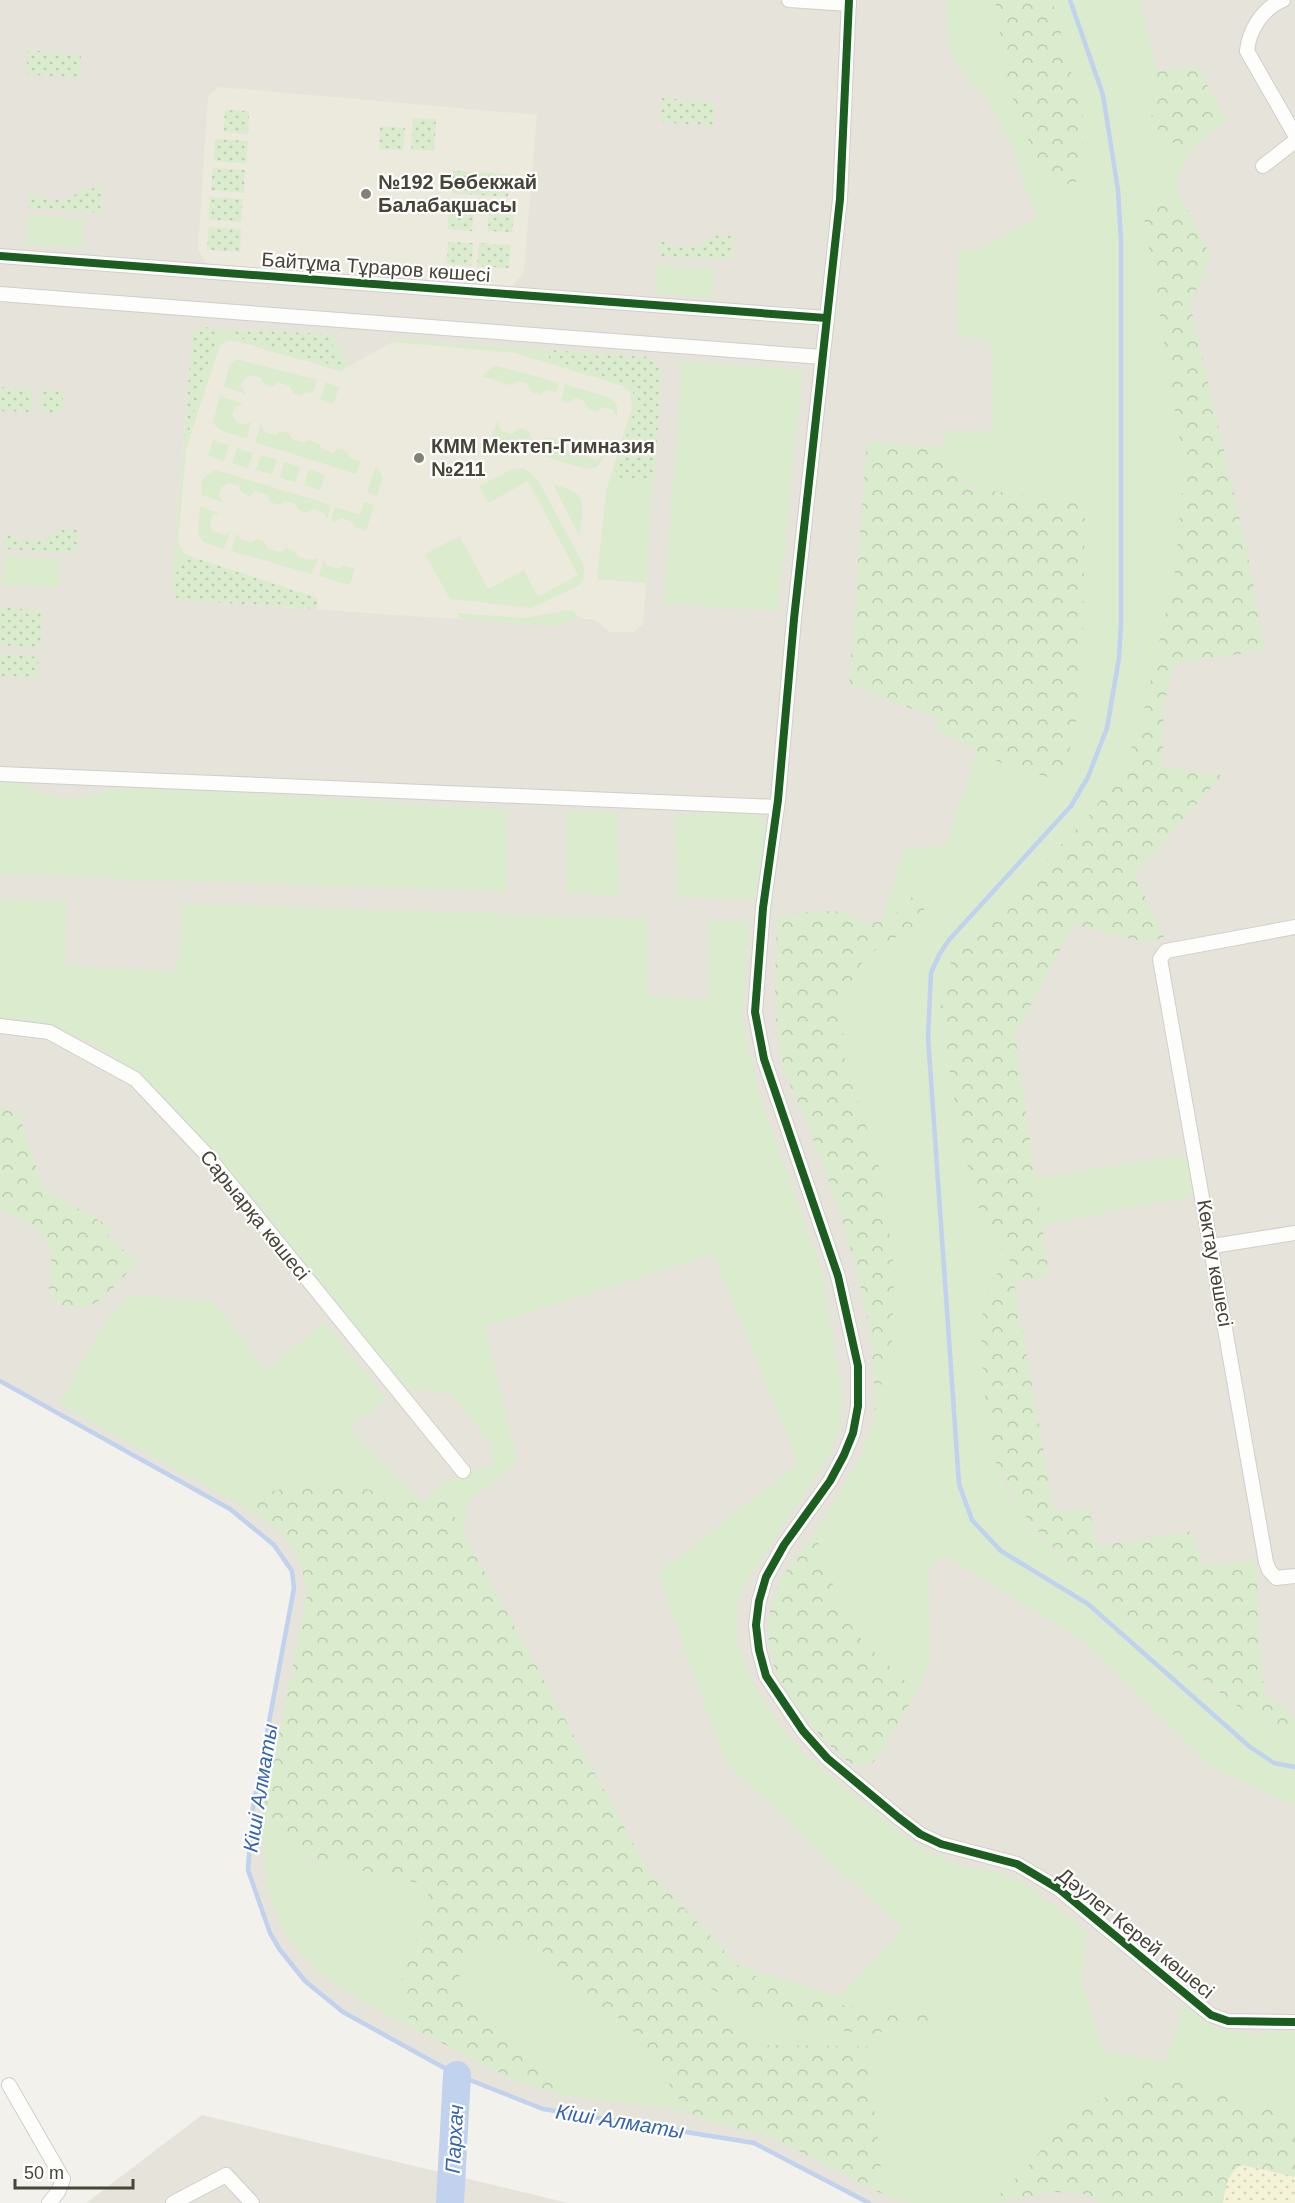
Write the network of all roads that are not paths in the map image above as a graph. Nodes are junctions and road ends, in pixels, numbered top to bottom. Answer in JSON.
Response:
{"nodes":[{"id":1,"x":789,"y":0,"type":"edge"},
{"id":2,"x":1283,"y":0,"type":"edge"},
{"id":3,"x":849,"y":2,"type":"edge"},
{"id":4,"x":1295,"y":135,"type":"edge"},
{"id":5,"x":1295,"y":141,"type":"edge"},
{"id":6,"x":1263,"y":166,"type":"dead end"},
{"id":7,"x":0,"y":256,"type":"edge"},
{"id":8,"x":0,"y":294,"type":"edge"},
{"id":9,"x":826,"y":318,"type":"junction"},
{"id":10,"x":822,"y":357,"type":"junction"},
{"id":11,"x":0,"y":774,"type":"edge"},
{"id":12,"x":777,"y":807,"type":"junction"},
{"id":13,"x":1295,"y":927,"type":"edge"},
{"id":14,"x":0,"y":1026,"type":"edge"},
{"id":15,"x":1295,"y":1233,"type":"edge"},
{"id":16,"x":1213,"y":1246,"type":"junction"},
{"id":17,"x":463,"y":1471,"type":"dead end"},
{"id":18,"x":1295,"y":1576,"type":"edge"},
{"id":19,"x":1295,"y":2022,"type":"edge"},
{"id":20,"x":9,"y":2085,"type":"dead end"},
{"id":21,"x":49,"y":2203,"type":"edge"},
{"id":22,"x":173,"y":2203,"type":"edge"},
{"id":23,"x":252,"y":2203,"type":"edge"}],
"edges":[{"from":1,"to":3,"type":"street"},
{"from":2,"to":4,"type":"street"},
{"from":3,"to":9,"type":"street","name":"Дәулет Керей көшесі"},
{"from":5,"to":6,"type":"street"},
{"from":7,"to":9,"type":"street","name":"Байтұма Тұраров көшесі"},
{"from":8,"to":10,"type":"street"},
{"from":9,"to":10,"type":"street","name":"Дәулет Керей көшесі"},
{"from":10,"to":12,"type":"street","name":"Дәулет Керей көшесі"},
{"from":11,"to":12,"type":"street"},
{"from":12,"to":19,"type":"street","name":"Дәулет Керей көшесі"},
{"from":13,"to":16,"type":"street","name":"Көктау көшесі"},
{"from":14,"to":17,"type":"street","name":"Сарыарқа көшесі"},
{"from":15,"to":16,"type":"street"},
{"from":16,"to":18,"type":"street","name":"Көктау көшесі"},
{"from":20,"to":21,"type":"street"},
{"from":22,"to":23,"type":"street"}]}
